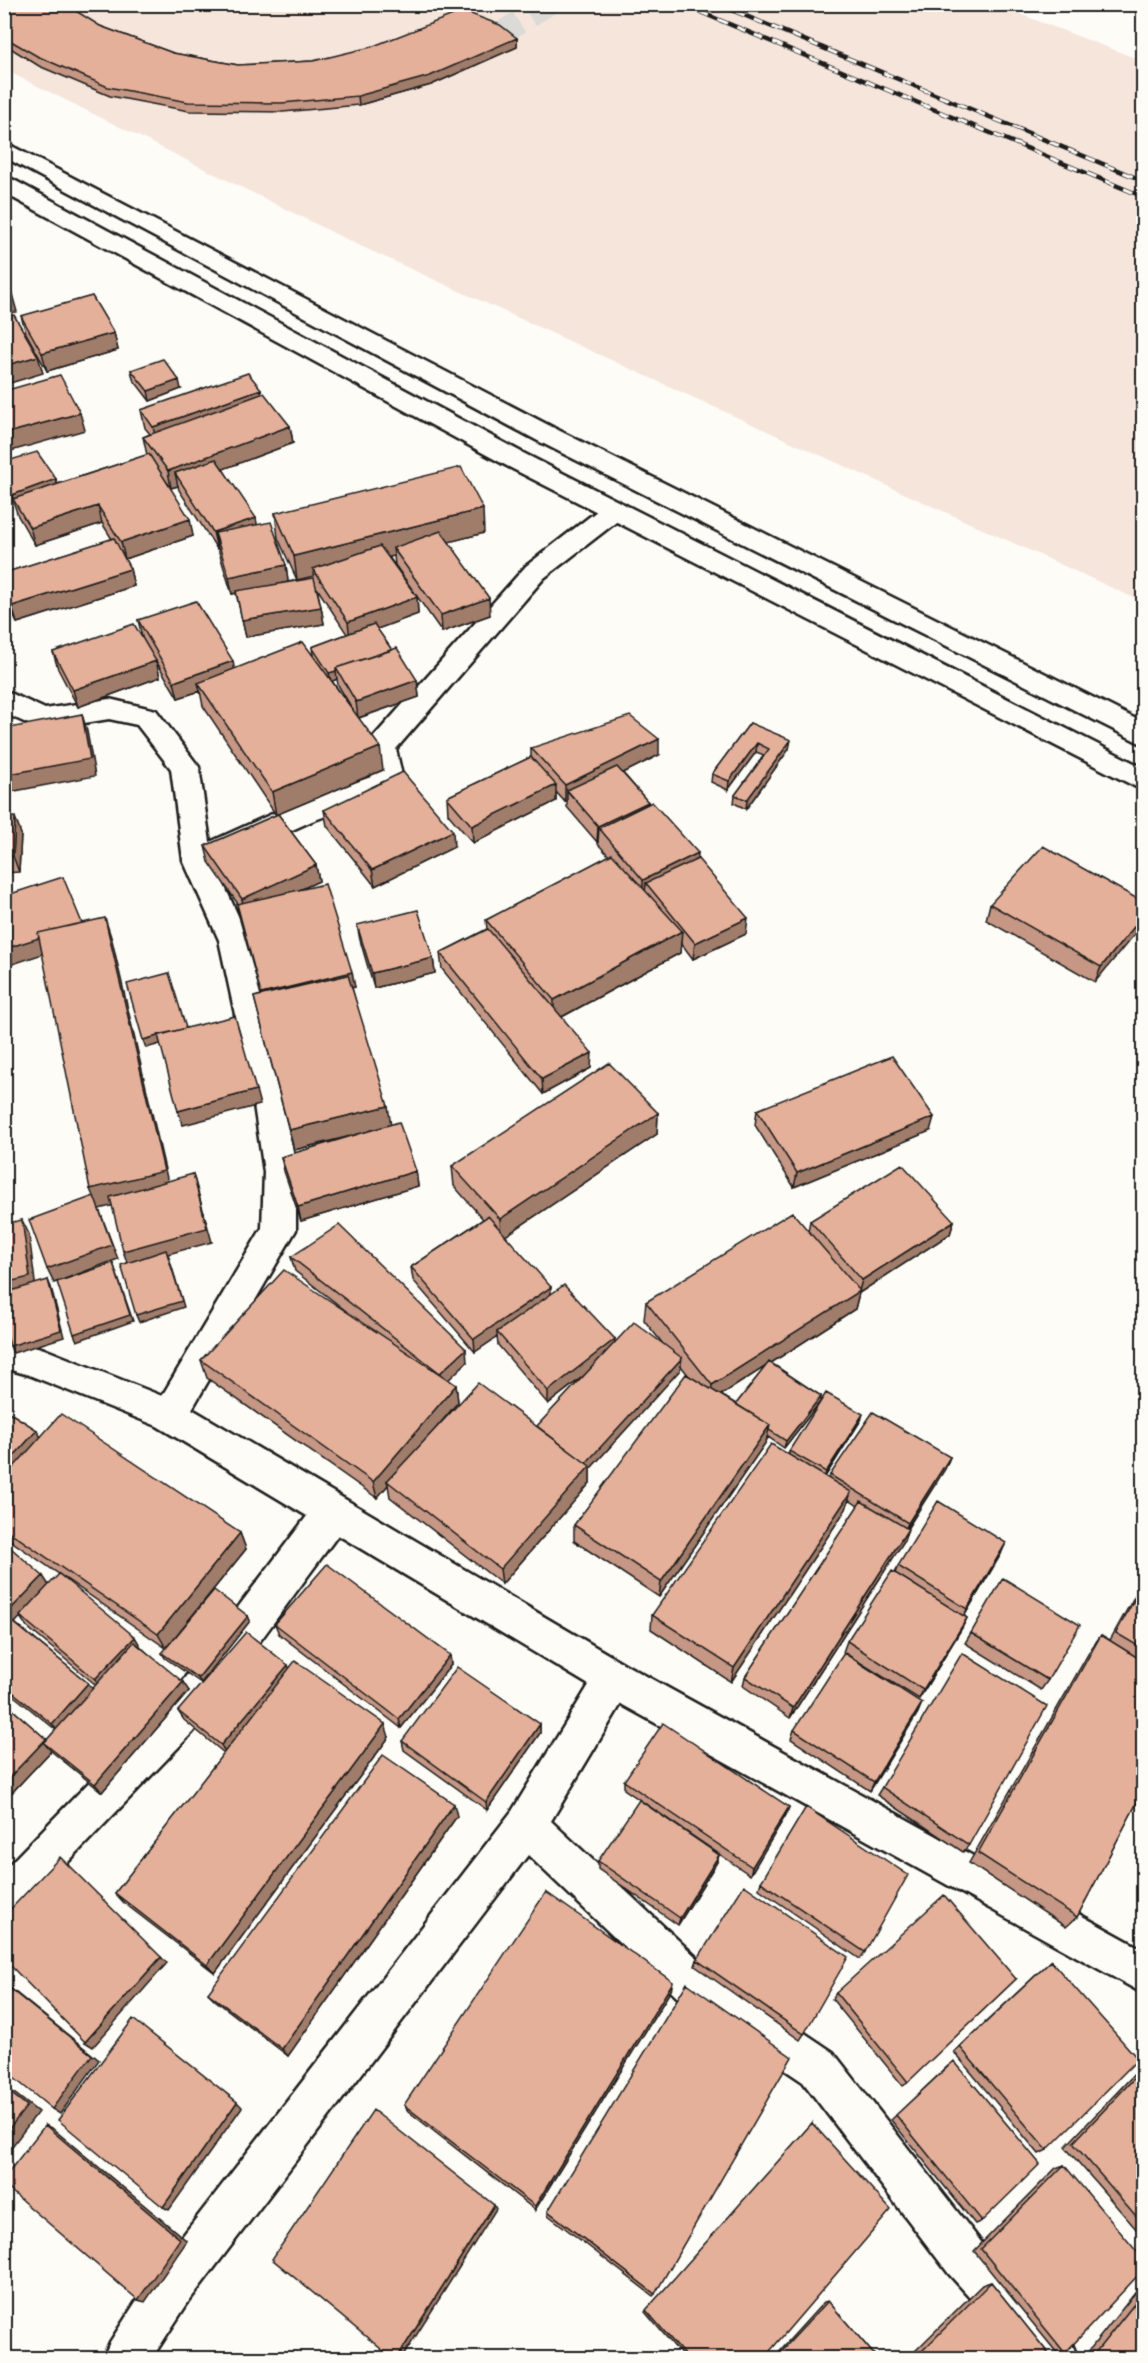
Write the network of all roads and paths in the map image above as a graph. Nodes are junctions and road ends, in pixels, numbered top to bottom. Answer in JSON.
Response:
{"nodes":[{"id":1,"x":4,"y":148,"type":"edge"},
{"id":2,"x":8,"y":189,"type":"edge"},
{"id":3,"x":615,"y":510,"type":"junction"},
{"id":4,"x":4,"y":700,"type":"edge"},
{"id":5,"x":1143,"y":735,"type":"edge"},
{"id":6,"x":1143,"y":781,"type":"edge"},
{"id":7,"x":198,"y":860,"type":"junction"},
{"id":8,"x":4,"y":1352,"type":"edge"},
{"id":9,"x":170,"y":1415,"type":"junction"},
{"id":10,"x":333,"y":1510,"type":"junction"},
{"id":11,"x":614,"y":1679,"type":"junction"},
{"id":12,"x":525,"y":1825,"type":"junction"},
{"id":13,"x":4,"y":1900,"type":"edge"},
{"id":14,"x":1143,"y":1973,"type":"edge"},
{"id":15,"x":126,"y":2358,"type":"edge"},
{"id":16,"x":1055,"y":2358,"type":"edge"}],
"edges":[{"from":1,"to":5,"type":"main road"},
{"from":2,"to":3,"type":"main road"},
{"from":3,"to":6,"type":"main road"},
{"from":3,"to":7,"type":"main road"},
{"from":4,"to":7,"type":"main road"},
{"from":7,"to":9,"type":"main road"},
{"from":8,"to":9,"type":"main road"},
{"from":9,"to":10,"type":"main road"},
{"from":10,"to":11,"type":"main road"},
{"from":10,"to":13,"type":"main road"},
{"from":11,"to":12,"type":"main road"},
{"from":11,"to":14,"type":"main road"},
{"from":12,"to":15,"type":"main road"},
{"from":12,"to":16,"type":"main road"}]}
